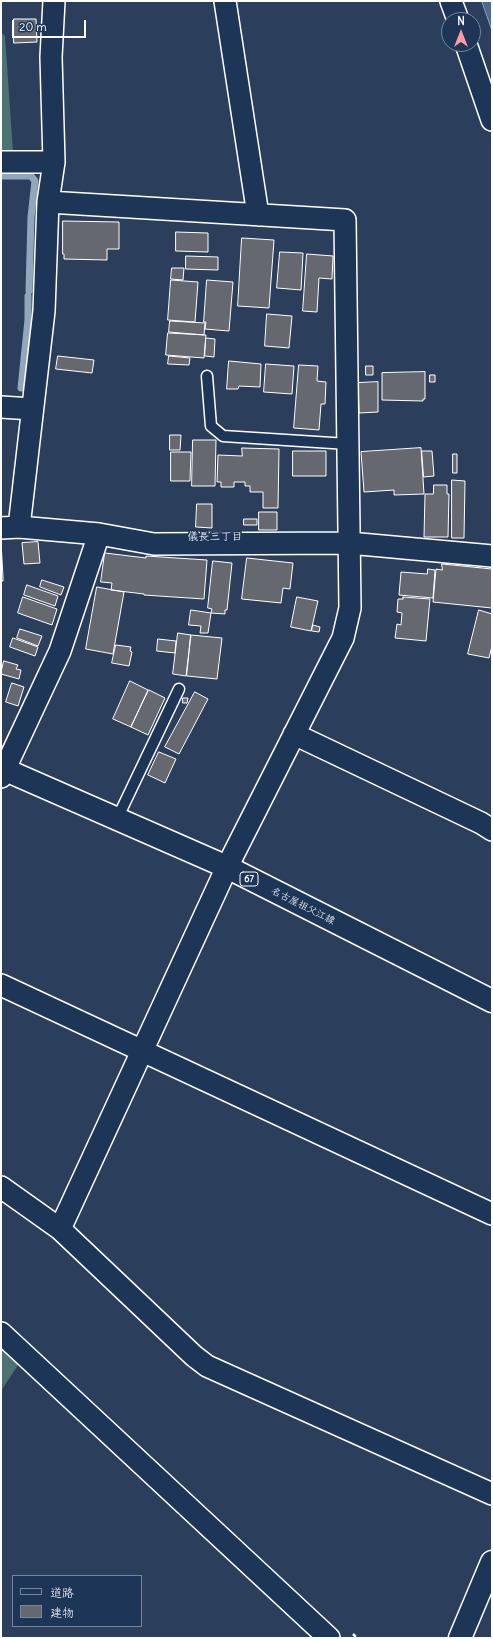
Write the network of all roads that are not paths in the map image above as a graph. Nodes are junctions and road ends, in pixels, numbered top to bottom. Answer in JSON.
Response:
{"nodes":[{"id":1,"x":54,"y":1,"type":"edge"},
{"id":2,"x":225,"y":1,"type":"edge"},
{"id":3,"x":451,"y":1,"type":"edge"},
{"id":4,"x":455,"y":12,"type":"edge"},
{"id":5,"x":469,"y":52,"type":"edge"},
{"id":6,"x":492,"y":120,"type":"edge"},
{"id":7,"x":1,"y":162,"type":"edge"},
{"id":8,"x":54,"y":162,"type":"junction"},
{"id":9,"x":48,"y":202,"type":"junction"},
{"id":10,"x":258,"y":215,"type":"junction"},
{"id":11,"x":207,"y":376,"type":"dead end"},
{"id":12,"x":1,"y":407,"type":"edge"},
{"id":13,"x":32,"y":409,"type":"junction"},
{"id":14,"x":348,"y":444,"type":"junction"},
{"id":15,"x":10,"y":528,"type":"edge"},
{"id":16,"x":99,"y":534,"type":"junction"},
{"id":17,"x":349,"y":543,"type":"junction"},
{"id":18,"x":492,"y":556,"type":"edge"},
{"id":19,"x":179,"y":689,"type":"dead end"},
{"id":20,"x":294,"y":734,"type":"junction"},
{"id":21,"x":2,"y":772,"type":"edge"},
{"id":22,"x":117,"y":819,"type":"junction"},
{"id":23,"x":492,"y":830,"type":"edge"},
{"id":24,"x":227,"y":867,"type":"junction"},
{"id":25,"x":1,"y":985,"type":"edge"},
{"id":26,"x":492,"y":1001,"type":"edge"},
{"id":27,"x":142,"y":1051,"type":"junction"},
{"id":28,"x":1,"y":1187,"type":"edge"},
{"id":29,"x":492,"y":1214,"type":"edge"},
{"id":30,"x":60,"y":1229,"type":"junction"},
{"id":31,"x":1,"y":1333,"type":"edge"},
{"id":32,"x":492,"y":1494,"type":"edge"},
{"id":33,"x":492,"y":1562,"type":"edge"},
{"id":34,"x":329,"y":1638,"type":"edge"},
{"id":35,"x":460,"y":1638,"type":"edge"}],
"edges":[{"from":1,"to":8,"type":"street"},
{"from":2,"to":10,"type":"street"},
{"from":3,"to":4,"type":"street"},
{"from":5,"to":6,"type":"street"},
{"from":7,"to":8,"type":"street"},
{"from":8,"to":9,"type":"street"},
{"from":9,"to":10,"type":"street"},
{"from":9,"to":13,"type":"street"},
{"from":10,"to":14,"type":"street"},
{"from":11,"to":14,"type":"lane"},
{"from":12,"to":13,"type":"street"},
{"from":13,"to":15,"type":"street"},
{"from":14,"to":17,"type":"street"},
{"from":15,"to":16,"type":"street"},
{"from":16,"to":17,"type":"street"},
{"from":16,"to":21,"type":"street"},
{"from":17,"to":18,"type":"street"},
{"from":17,"to":20,"type":"street"},
{"from":19,"to":22,"type":"lane"},
{"from":20,"to":23,"type":"street"},
{"from":20,"to":24,"type":"street"},
{"from":21,"to":22,"type":"main road","name":"名古屋祖父江線","number":"67"},
{"from":22,"to":24,"type":"main road","name":"名古屋祖父江線","number":"67"},
{"from":24,"to":26,"type":"main road","name":"名古屋祖父江線","number":"67"},
{"from":24,"to":27,"type":"street"},
{"from":25,"to":27,"type":"street"},
{"from":27,"to":29,"type":"street"},
{"from":27,"to":30,"type":"street"},
{"from":28,"to":30,"type":"street"},
{"from":30,"to":32,"type":"street"},
{"from":31,"to":34,"type":"street"},
{"from":33,"to":35,"type":"main road"}]}
